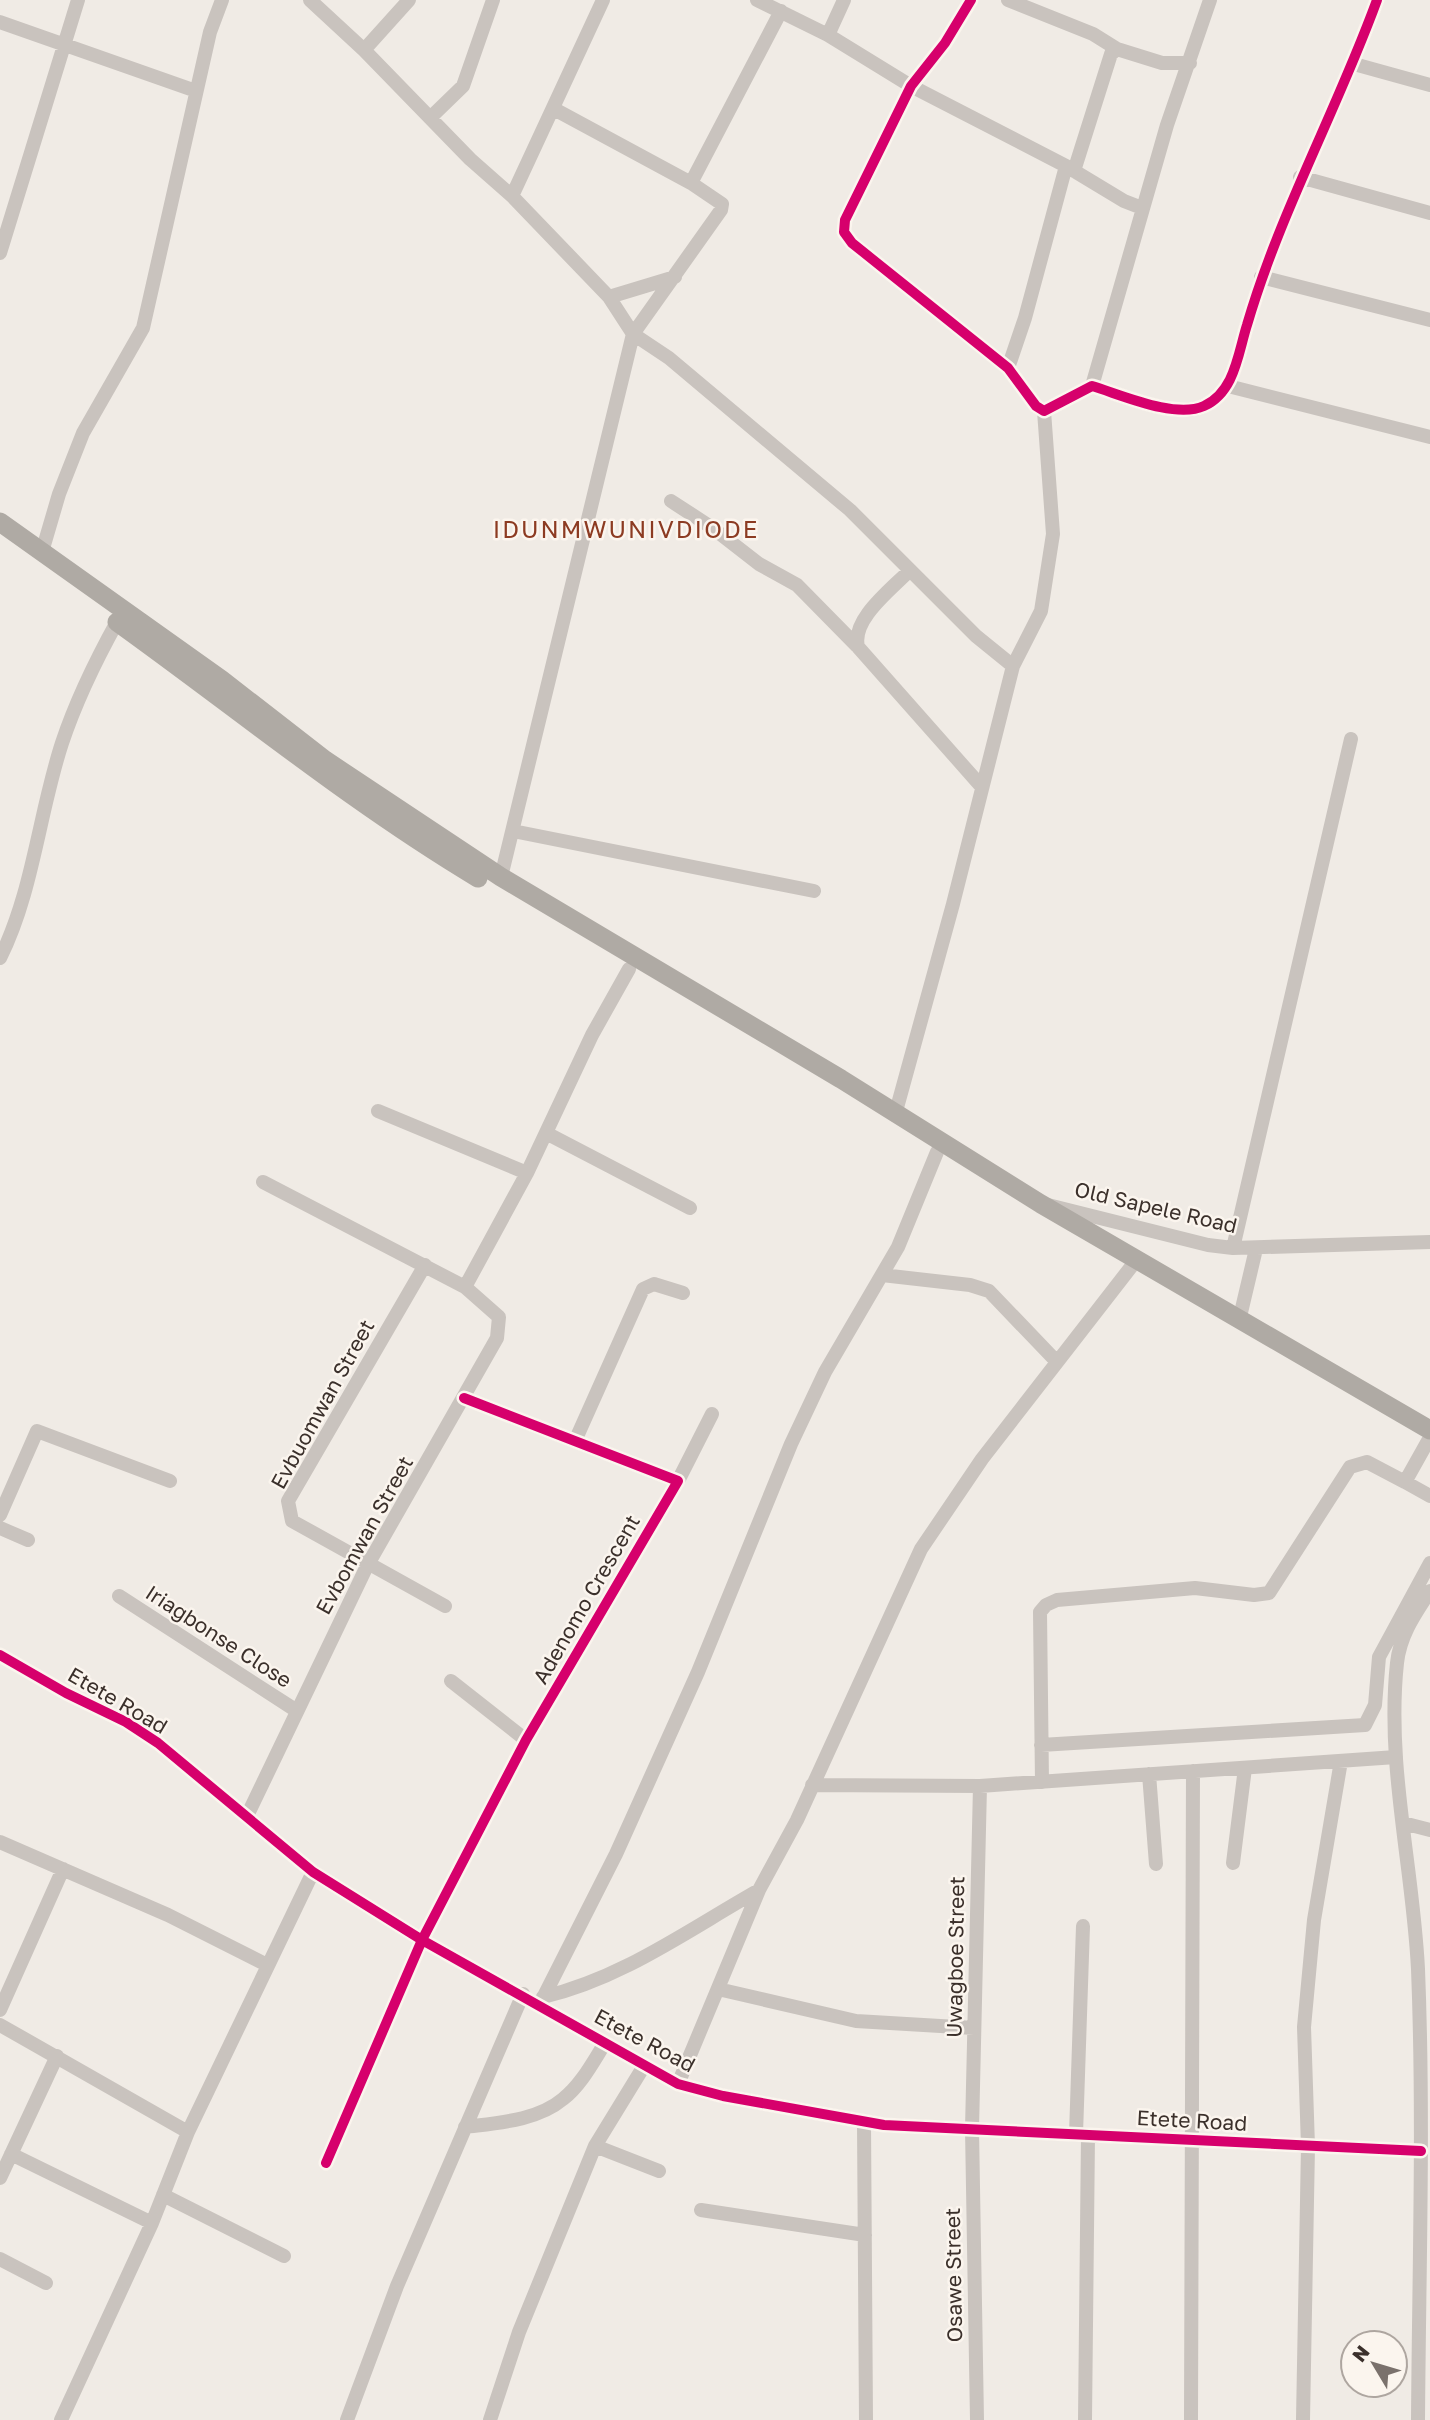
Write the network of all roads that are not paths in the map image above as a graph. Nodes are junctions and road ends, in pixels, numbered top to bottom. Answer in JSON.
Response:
{"nodes":[{"id":1,"x":78,"y":0,"type":"edge"},
{"id":2,"x":222,"y":0,"type":"edge"},
{"id":3,"x":310,"y":0,"type":"edge"},
{"id":4,"x":409,"y":0,"type":"edge"},
{"id":5,"x":493,"y":0,"type":"edge"},
{"id":6,"x":603,"y":0,"type":"edge"},
{"id":7,"x":757,"y":0,"type":"edge"},
{"id":8,"x":844,"y":0,"type":"edge"},
{"id":9,"x":971,"y":0,"type":"edge"},
{"id":10,"x":1008,"y":0,"type":"edge"},
{"id":11,"x":1210,"y":0,"type":"edge"},
{"id":12,"x":1377,"y":0,"type":"edge"},
{"id":13,"x":780,"y":11,"type":"junction"},
{"id":14,"x":0,"y":22,"type":"edge"},
{"id":15,"x":828,"y":35,"type":"junction"},
{"id":16,"x":64,"y":46,"type":"junction"},
{"id":17,"x":1117,"y":49,"type":"junction"},
{"id":18,"x":364,"y":50,"type":"junction"},
{"id":19,"x":1190,"y":63,"type":"junction"},
{"id":20,"x":1354,"y":64,"type":"junction"},
{"id":21,"x":1430,"y":85,"type":"edge"},
{"id":22,"x":911,"y":86,"type":"junction"},
{"id":23,"x":196,"y":91,"type":"junction"},
{"id":24,"x":554,"y":109,"type":"junction"},
{"id":25,"x":430,"y":118,"type":"junction"},
{"id":26,"x":1070,"y":168,"type":"junction"},
{"id":27,"x":1300,"y":177,"type":"junction"},
{"id":28,"x":691,"y":183,"type":"junction"},
{"id":29,"x":512,"y":196,"type":"junction"},
{"id":30,"x":1142,"y":208,"type":"junction"},
{"id":31,"x":1430,"y":213,"type":"edge"},
{"id":32,"x":0,"y":253,"type":"edge"},
{"id":33,"x":675,"y":277,"type":"junction"},
{"id":34,"x":1261,"y":277,"type":"junction"},
{"id":35,"x":610,"y":298,"type":"junction"},
{"id":36,"x":1430,"y":320,"type":"edge"},
{"id":37,"x":633,"y":334,"type":"junction"},
{"id":38,"x":1008,"y":368,"type":"junction"},
{"id":39,"x":1092,"y":386,"type":"junction"},
{"id":40,"x":1228,"y":386,"type":"junction"},
{"id":41,"x":1044,"y":411,"type":"junction"},
{"id":42,"x":1430,"y":437,"type":"edge"},
{"id":43,"x":671,"y":501,"type":"dead end"},
{"id":44,"x":0,"y":522,"type":"edge"},
{"id":45,"x":0,"y":537,"type":"edge"},
{"id":46,"x":42,"y":552,"type":"junction"},
{"id":47,"x":910,"y":570,"type":"junction"},
{"id":48,"x":117,"y":622,"type":"junction"},
{"id":49,"x":858,"y":647,"type":"junction"},
{"id":50,"x":1013,"y":666,"type":"junction"},
{"id":51,"x":263,"y":723,"type":"junction"},
{"id":52,"x":1351,"y":740,"type":"dead end"},
{"id":53,"x":981,"y":786,"type":"junction"},
{"id":54,"x":513,"y":831,"type":"junction"},
{"id":55,"x":501,"y":877,"type":"junction"},
{"id":56,"x":814,"y":891,"type":"dead end"},
{"id":57,"x":0,"y":958,"type":"edge"},
{"id":58,"x":629,"y":969,"type":"junction"},
{"id":59,"x":378,"y":1111,"type":"dead end"},
{"id":60,"x":895,"y":1115,"type":"junction"},
{"id":61,"x":546,"y":1133,"type":"junction"},
{"id":62,"x":937,"y":1152,"type":"junction"},
{"id":63,"x":527,"y":1173,"type":"junction"},
{"id":64,"x":263,"y":1182,"type":"dead end"},
{"id":65,"x":1041,"y":1204,"type":"junction"},
{"id":66,"x":691,"y":1208,"type":"dead end"},
{"id":67,"x":1430,"y":1242,"type":"edge"},
{"id":68,"x":1233,"y":1248,"type":"junction"},
{"id":69,"x":1256,"y":1249,"type":"junction"},
{"id":70,"x":425,"y":1265,"type":"junction"},
{"id":71,"x":1131,"y":1267,"type":"junction"},
{"id":72,"x":882,"y":1275,"type":"junction"},
{"id":73,"x":466,"y":1286,"type":"junction"},
{"id":74,"x":683,"y":1293,"type":"dead end"},
{"id":75,"x":1239,"y":1321,"type":"junction"},
{"id":76,"x":1057,"y":1362,"type":"junction"},
{"id":77,"x":464,"y":1398,"type":"junction"},
{"id":78,"x":712,"y":1414,"type":"dead end"},
{"id":79,"x":1429,"y":1438,"type":"edge"},
{"id":80,"x":575,"y":1441,"type":"junction"},
{"id":81,"x":170,"y":1481,"type":"dead end"},
{"id":82,"x":678,"y":1481,"type":"junction"},
{"id":83,"x":1405,"y":1482,"type":"junction"},
{"id":84,"x":1430,"y":1496,"type":"edge"},
{"id":85,"x":0,"y":1515,"type":"edge"},
{"id":86,"x":0,"y":1528,"type":"edge"},
{"id":87,"x":28,"y":1540,"type":"dead end"},
{"id":88,"x":1430,"y":1563,"type":"edge"},
{"id":89,"x":367,"y":1566,"type":"junction"},
{"id":90,"x":1430,"y":1591,"type":"edge"},
{"id":91,"x":119,"y":1596,"type":"dead end"},
{"id":92,"x":445,"y":1606,"type":"dead end"},
{"id":93,"x":0,"y":1655,"type":"edge"},
{"id":94,"x":451,"y":1681,"type":"dead end"},
{"id":95,"x":297,"y":1711,"type":"junction"},
{"id":96,"x":526,"y":1740,"type":"junction"},
{"id":97,"x":1041,"y":1745,"type":"junction"},
{"id":98,"x":1396,"y":1757,"type":"junction"},
{"id":99,"x":1341,"y":1761,"type":"junction"},
{"id":100,"x":1245,"y":1768,"type":"junction"},
{"id":101,"x":1193,"y":1771,"type":"junction"},
{"id":102,"x":1149,"y":1774,"type":"junction"},
{"id":103,"x":1042,"y":1782,"type":"junction"},
{"id":104,"x":813,"y":1785,"type":"junction"},
{"id":105,"x":980,"y":1786,"type":"junction"},
{"id":106,"x":247,"y":1816,"type":"junction"},
{"id":107,"x":1403,"y":1823,"type":"junction"},
{"id":108,"x":1430,"y":1830,"type":"edge"},
{"id":109,"x":0,"y":1842,"type":"edge"},
{"id":110,"x":1233,"y":1863,"type":"dead end"},
{"id":111,"x":1156,"y":1864,"type":"dead end"},
{"id":112,"x":63,"y":1869,"type":"junction"},
{"id":113,"x":313,"y":1872,"type":"junction"},
{"id":114,"x":759,"y":1890,"type":"junction"},
{"id":115,"x":1083,"y":1926,"type":"dead end"},
{"id":116,"x":422,"y":1940,"type":"junction"},
{"id":117,"x":267,"y":1965,"type":"junction"},
{"id":118,"x":718,"y":1989,"type":"junction"},
{"id":119,"x":523,"y":1994,"type":"junction"},
{"id":120,"x":541,"y":2001,"type":"junction"},
{"id":121,"x":0,"y":2010,"type":"edge"},
{"id":122,"x":0,"y":2025,"type":"edge"},
{"id":123,"x":974,"y":2028,"type":"junction"},
{"id":124,"x":605,"y":2043,"type":"junction"},
{"id":125,"x":57,"y":2056,"type":"junction"},
{"id":126,"x":644,"y":2066,"type":"junction"},
{"id":127,"x":678,"y":2084,"type":"junction"},
{"id":128,"x":864,"y":2123,"type":"junction"},
{"id":129,"x":465,"y":2127,"type":"junction"},
{"id":130,"x":972,"y":2129,"type":"junction"},
{"id":131,"x":188,"y":2132,"type":"junction"},
{"id":132,"x":1082,"y":2134,"type":"junction"},
{"id":133,"x":1192,"y":2139,"type":"junction"},
{"id":134,"x":594,"y":2146,"type":"junction"},
{"id":135,"x":1308,"y":2146,"type":"junction"},
{"id":136,"x":1421,"y":2151,"type":"junction"},
{"id":137,"x":11,"y":2154,"type":"junction"},
{"id":138,"x":327,"y":2163,"type":"dead end"},
{"id":139,"x":659,"y":2171,"type":"dead end"},
{"id":140,"x":0,"y":2178,"type":"edge"},
{"id":141,"x":163,"y":2195,"type":"junction"},
{"id":142,"x":701,"y":2210,"type":"dead end"},
{"id":143,"x":152,"y":2223,"type":"junction"},
{"id":144,"x":865,"y":2235,"type":"junction"},
{"id":145,"x":284,"y":2256,"type":"dead end"},
{"id":146,"x":0,"y":2259,"type":"edge"},
{"id":147,"x":46,"y":2283,"type":"dead end"},
{"id":148,"x":61,"y":2420,"type":"edge"},
{"id":149,"x":347,"y":2420,"type":"edge"},
{"id":150,"x":490,"y":2420,"type":"edge"},
{"id":151,"x":866,"y":2420,"type":"edge"},
{"id":152,"x":977,"y":2420,"type":"edge"},
{"id":153,"x":1086,"y":2420,"type":"edge"},
{"id":154,"x":1191,"y":2420,"type":"edge"},
{"id":155,"x":1303,"y":2420,"type":"edge"},
{"id":156,"x":1418,"y":2420,"type":"edge"}],
"edges":[{"from":1,"to":16,"type":"street"},
{"from":2,"to":23,"type":"street"},
{"from":3,"to":18,"type":"street"},
{"from":4,"to":18,"type":"street"},
{"from":5,"to":25,"type":"street"},
{"from":6,"to":24,"type":"street"},
{"from":7,"to":13,"type":"street"},
{"from":8,"to":15,"type":"street"},
{"from":9,"to":22,"type":"street"},
{"from":10,"to":17,"type":"street"},
{"from":11,"to":19,"type":"street"},
{"from":12,"to":20,"type":"street"},
{"from":13,"to":15,"type":"street"},
{"from":13,"to":28,"type":"street"},
{"from":14,"to":16,"type":"street"},
{"from":15,"to":22,"type":"street"},
{"from":16,"to":23,"type":"street"},
{"from":16,"to":32,"type":"street"},
{"from":17,"to":19,"type":"street"},
{"from":17,"to":26,"type":"street"},
{"from":18,"to":25,"type":"street"},
{"from":19,"to":30,"type":"street"},
{"from":20,"to":21,"type":"street"},
{"from":20,"to":27,"type":"street"},
{"from":22,"to":26,"type":"street"},
{"from":22,"to":38,"type":"street"},
{"from":23,"to":46,"type":"street"},
{"from":24,"to":28,"type":"street"},
{"from":24,"to":29,"type":"street"},
{"from":25,"to":29,"type":"street"},
{"from":26,"to":30,"type":"street"},
{"from":26,"to":38,"type":"street"},
{"from":27,"to":31,"type":"street"},
{"from":27,"to":34,"type":"street"},
{"from":28,"to":33,"type":"street"},
{"from":29,"to":35,"type":"street"},
{"from":30,"to":39,"type":"street"},
{"from":33,"to":35,"type":"street"},
{"from":33,"to":37,"type":"street"},
{"from":34,"to":36,"type":"street"},
{"from":34,"to":40,"type":"street"},
{"from":35,"to":37,"type":"street"},
{"from":37,"to":47,"type":"street"},
{"from":37,"to":54,"type":"street"},
{"from":38,"to":41,"type":"street"},
{"from":39,"to":40,"type":"street"},
{"from":39,"to":41,"type":"street"},
{"from":40,"to":42,"type":"street"},
{"from":41,"to":50,"type":"street"},
{"from":43,"to":49,"type":"street"},
{"from":44,"to":46,"type":"highway"},
{"from":45,"to":48,"type":"highway"},
{"from":46,"to":51,"type":"highway"},
{"from":47,"to":49,"type":"street"},
{"from":47,"to":50,"type":"street"},
{"from":48,"to":51,"type":"highway"},
{"from":48,"to":57,"type":"street"},
{"from":49,"to":53,"type":"street"},
{"from":50,"to":53,"type":"street"},
{"from":51,"to":55,"type":"highway"},
{"from":51,"to":58,"type":"highway"},
{"from":52,"to":68,"type":"street"},
{"from":53,"to":60,"type":"street"},
{"from":54,"to":55,"type":"street"},
{"from":54,"to":56,"type":"street"},
{"from":55,"to":60,"type":"highway"},
{"from":58,"to":61,"type":"street"},
{"from":58,"to":62,"type":"highway"},
{"from":59,"to":63,"type":"street"},
{"from":60,"to":65,"type":"highway"},
{"from":61,"to":63,"type":"street"},
{"from":61,"to":66,"type":"street"},
{"from":62,"to":71,"type":"highway"},
{"from":62,"to":72,"type":"street"},
{"from":63,"to":73,"type":"street"},
{"from":64,"to":70,"type":"street","name":"Evbomwan Street"},
{"from":65,"to":68,"type":"street","name":"Old Sapele Road"},
{"from":65,"to":75,"type":"highway"},
{"from":67,"to":69,"type":"street","name":"Old Sapele Road"},
{"from":68,"to":69,"type":"street","name":"Old Sapele Road"},
{"from":69,"to":75,"type":"street"},
{"from":70,"to":73,"type":"street","name":"Evbomwan Street"},
{"from":70,"to":89,"type":"street","name":"Evbuomwan Street"},
{"from":71,"to":76,"type":"street"},
{"from":71,"to":79,"type":"highway"},
{"from":72,"to":76,"type":"street"},
{"from":72,"to":120,"type":"street"},
{"from":73,"to":77,"type":"street","name":"Evbomwan Street"},
{"from":74,"to":80,"type":"street"},
{"from":75,"to":79,"type":"highway"},
{"from":76,"to":104,"type":"street"},
{"from":77,"to":80,"type":"street"},
{"from":77,"to":89,"type":"street","name":"Evbomwan Street"},
{"from":78,"to":82,"type":"street","name":"Adenomo Crescent"},
{"from":79,"to":83,"type":"street"},
{"from":80,"to":82,"type":"street"},
{"from":81,"to":85,"type":"street"},
{"from":82,"to":96,"type":"street","name":"Adenomo Crescent"},
{"from":83,"to":84,"type":"street"},
{"from":83,"to":97,"type":"street"},
{"from":86,"to":87,"type":"street"},
{"from":88,"to":97,"type":"street"},
{"from":89,"to":92,"type":"street","name":"Evbuomwan Street"},
{"from":89,"to":95,"type":"street","name":"Evbomwan Street"},
{"from":90,"to":98,"type":"street"},
{"from":91,"to":95,"type":"street","name":"Iriagbonse Close"},
{"from":93,"to":106,"type":"street","name":"Etete Road"},
{"from":94,"to":96,"type":"street"},
{"from":95,"to":106,"type":"street","name":"Evbomwan Street"},
{"from":96,"to":116,"type":"street","name":"Adenomo Crescent"},
{"from":97,"to":103,"type":"street"},
{"from":98,"to":99,"type":"street"},
{"from":98,"to":107,"type":"street"},
{"from":99,"to":100,"type":"street"},
{"from":99,"to":135,"type":"street"},
{"from":100,"to":101,"type":"street"},
{"from":100,"to":110,"type":"street"},
{"from":101,"to":102,"type":"street"},
{"from":101,"to":133,"type":"street"},
{"from":102,"to":103,"type":"street"},
{"from":102,"to":111,"type":"street"},
{"from":103,"to":105,"type":"street"},
{"from":104,"to":105,"type":"street"},
{"from":104,"to":114,"type":"street"},
{"from":105,"to":123,"type":"street","name":"Uwagboe Street"},
{"from":106,"to":113,"type":"street","name":"Etete Road"},
{"from":107,"to":108,"type":"street"},
{"from":107,"to":136,"type":"street"},
{"from":109,"to":112,"type":"street"},
{"from":112,"to":117,"type":"street"},
{"from":112,"to":121,"type":"street"},
{"from":113,"to":116,"type":"street","name":"Etete Road"},
{"from":113,"to":117,"type":"street"},
{"from":114,"to":118,"type":"street"},
{"from":114,"to":120,"type":"street"},
{"from":115,"to":132,"type":"street"},
{"from":116,"to":119,"type":"street","name":"Etete Road"},
{"from":116,"to":138,"type":"street","name":"Adenomo Crescent"},
{"from":117,"to":131,"type":"street"},
{"from":118,"to":123,"type":"street"},
{"from":118,"to":127,"type":"street"},
{"from":119,"to":120,"type":"street","name":"Etete Road"},
{"from":119,"to":129,"type":"street"},
{"from":120,"to":124,"type":"street","name":"Etete Road"},
{"from":122,"to":125,"type":"street"},
{"from":123,"to":130,"type":"street","name":"Uwagboe Street"},
{"from":124,"to":126,"type":"street","name":"Etete Road"},
{"from":124,"to":129,"type":"street"},
{"from":125,"to":131,"type":"street"},
{"from":125,"to":137,"type":"street"},
{"from":126,"to":127,"type":"street","name":"Etete Road"},
{"from":126,"to":134,"type":"street"},
{"from":127,"to":128,"type":"street","name":"Etete Road"},
{"from":128,"to":130,"type":"street","name":"Etete Road"},
{"from":128,"to":144,"type":"street"},
{"from":129,"to":149,"type":"street"},
{"from":130,"to":132,"type":"street","name":"Etete Road"},
{"from":130,"to":152,"type":"street","name":"Osawe Street"},
{"from":131,"to":141,"type":"street"},
{"from":132,"to":133,"type":"street","name":"Etete Road"},
{"from":132,"to":153,"type":"street"},
{"from":133,"to":135,"type":"street","name":"Etete Road"},
{"from":133,"to":154,"type":"street"},
{"from":134,"to":139,"type":"street"},
{"from":134,"to":150,"type":"street"},
{"from":135,"to":136,"type":"street","name":"Etete Road"},
{"from":135,"to":155,"type":"street"},
{"from":136,"to":156,"type":"street"},
{"from":137,"to":140,"type":"street"},
{"from":137,"to":143,"type":"street"},
{"from":141,"to":143,"type":"street"},
{"from":141,"to":145,"type":"street"},
{"from":142,"to":144,"type":"street"},
{"from":143,"to":148,"type":"street"},
{"from":144,"to":151,"type":"street"},
{"from":146,"to":147,"type":"street"}]}
